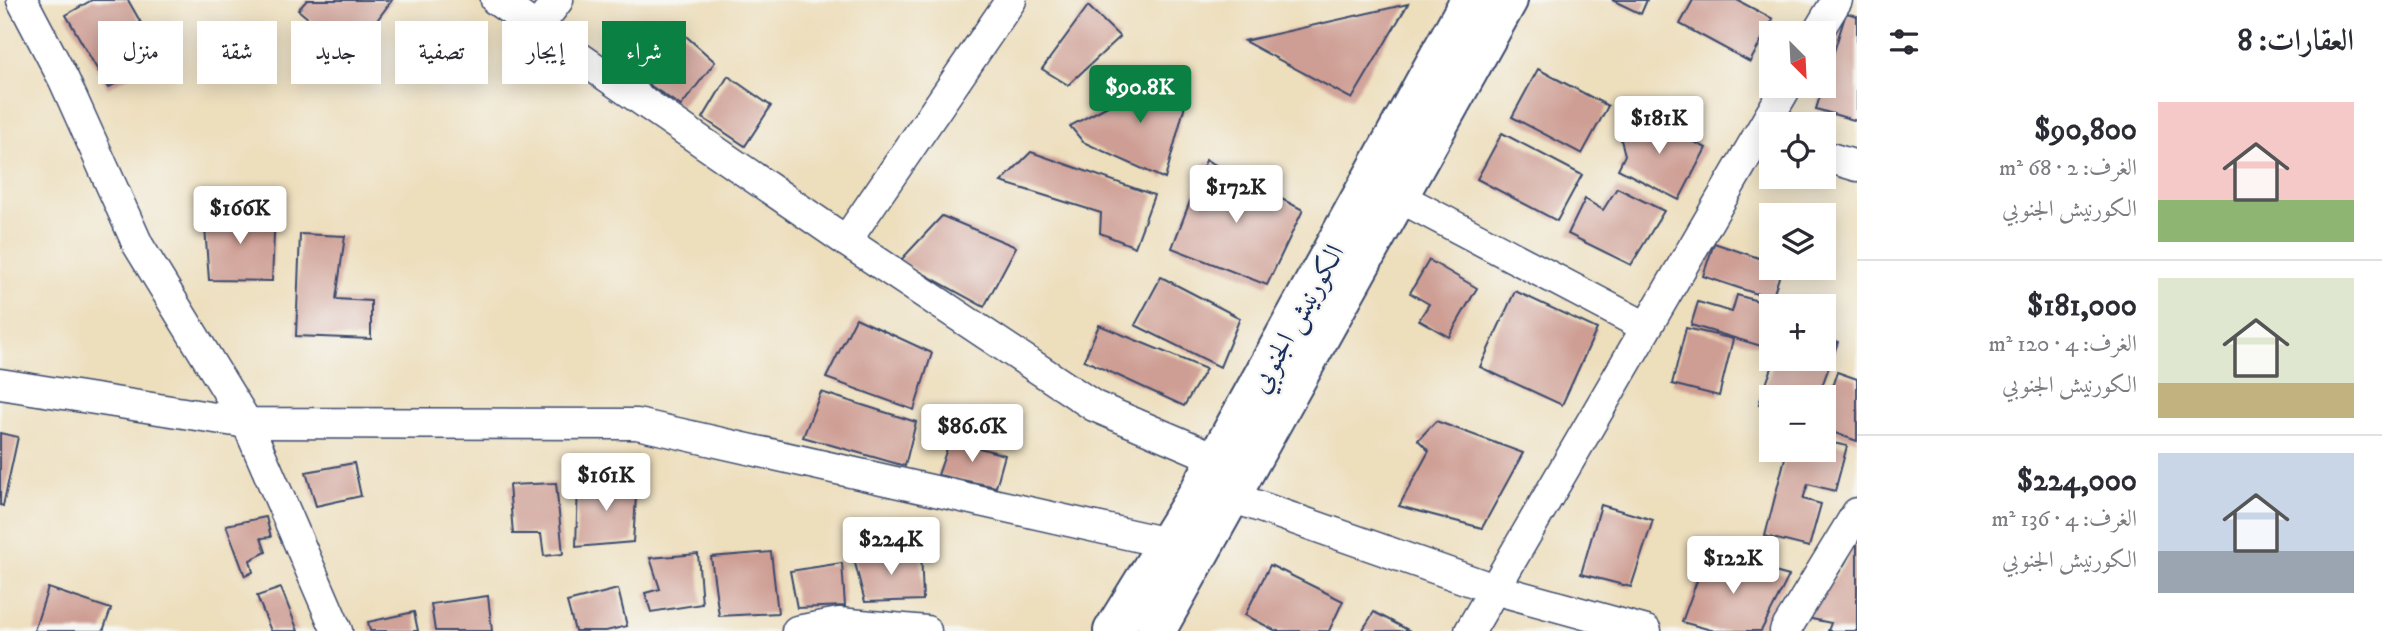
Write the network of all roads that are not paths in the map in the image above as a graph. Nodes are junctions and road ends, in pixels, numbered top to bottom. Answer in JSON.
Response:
{"nodes":[{"id":1,"x":22,"y":0,"type":"edge"},
{"id":2,"x":496,"y":0,"type":"edge"},
{"id":3,"x":558,"y":0,"type":"edge"},
{"id":4,"x":1011,"y":0,"type":"edge"},
{"id":5,"x":1470,"y":0,"type":"edge"},
{"id":6,"x":1508,"y":0,"type":"edge"},
{"id":7,"x":1836,"y":0,"type":"edge"},
{"id":8,"x":527,"y":21,"type":"edge"},
{"id":9,"x":542,"y":21,"type":"edge"},
{"id":10,"x":1824,"y":21,"type":"edge"},
{"id":11,"x":588,"y":63,"type":"edge"},
{"id":12,"x":1759,"y":147,"type":"edge"},
{"id":13,"x":1836,"y":160,"type":"edge"},
{"id":14,"x":1857,"y":166,"type":"edge"},
{"id":15,"x":1399,"y":197,"type":"junction"},
{"id":16,"x":846,"y":241,"type":"junction"},
{"id":17,"x":1646,"y":327,"type":"junction"},
{"id":18,"x":0,"y":384,"type":"edge"},
{"id":19,"x":247,"y":423,"type":"junction"},
{"id":20,"x":1217,"y":482,"type":"junction"},
{"id":21,"x":1857,"y":513,"type":"edge"},
{"id":22,"x":1167,"y":543,"type":"junction"},
{"id":23,"x":1494,"y":589,"type":"junction"},
{"id":24,"x":337,"y":631,"type":"edge"},
{"id":25,"x":797,"y":631,"type":"edge"},
{"id":26,"x":926,"y":631,"type":"edge"},
{"id":27,"x":1112,"y":631,"type":"edge"},
{"id":28,"x":1156,"y":631,"type":"edge"},
{"id":29,"x":1470,"y":631,"type":"edge"},
{"id":30,"x":1646,"y":631,"type":"edge"},
{"id":31,"x":1785,"y":631,"type":"edge"}],
"edges":[{"from":1,"to":19,"type":"street"},
{"from":2,"to":8,"type":"street"},
{"from":3,"to":9,"type":"street"},
{"from":4,"to":16,"type":"street"},
{"from":5,"to":20,"type":"main road","name":"الكورنيش الجنوبي"},
{"from":6,"to":15,"type":"main road","name":"الكورنيش الجنوبي"},
{"from":7,"to":10,"type":"street"},
{"from":11,"to":16,"type":"street"},
{"from":12,"to":17,"type":"street"},
{"from":13,"to":14,"type":"street"},
{"from":15,"to":17,"type":"street"},
{"from":15,"to":20,"type":"main road","name":"الكورنيش الجنوبي"},
{"from":16,"to":20,"type":"street"},
{"from":17,"to":23,"type":"street"},
{"from":18,"to":19,"type":"street"},
{"from":19,"to":22,"type":"street"},
{"from":19,"to":24,"type":"street"},
{"from":20,"to":22,"type":"main road","name":"الكورنيش الجنوبي"},
{"from":20,"to":23,"type":"street"},
{"from":20,"to":28,"type":"main road","name":"الكورنيش الجنوبي"},
{"from":21,"to":31,"type":"street"},
{"from":22,"to":27,"type":"main road","name":"الكورنيش الجنوبي"},
{"from":23,"to":29,"type":"street"},
{"from":23,"to":30,"type":"street"},
{"from":25,"to":26,"type":"street"}]}
